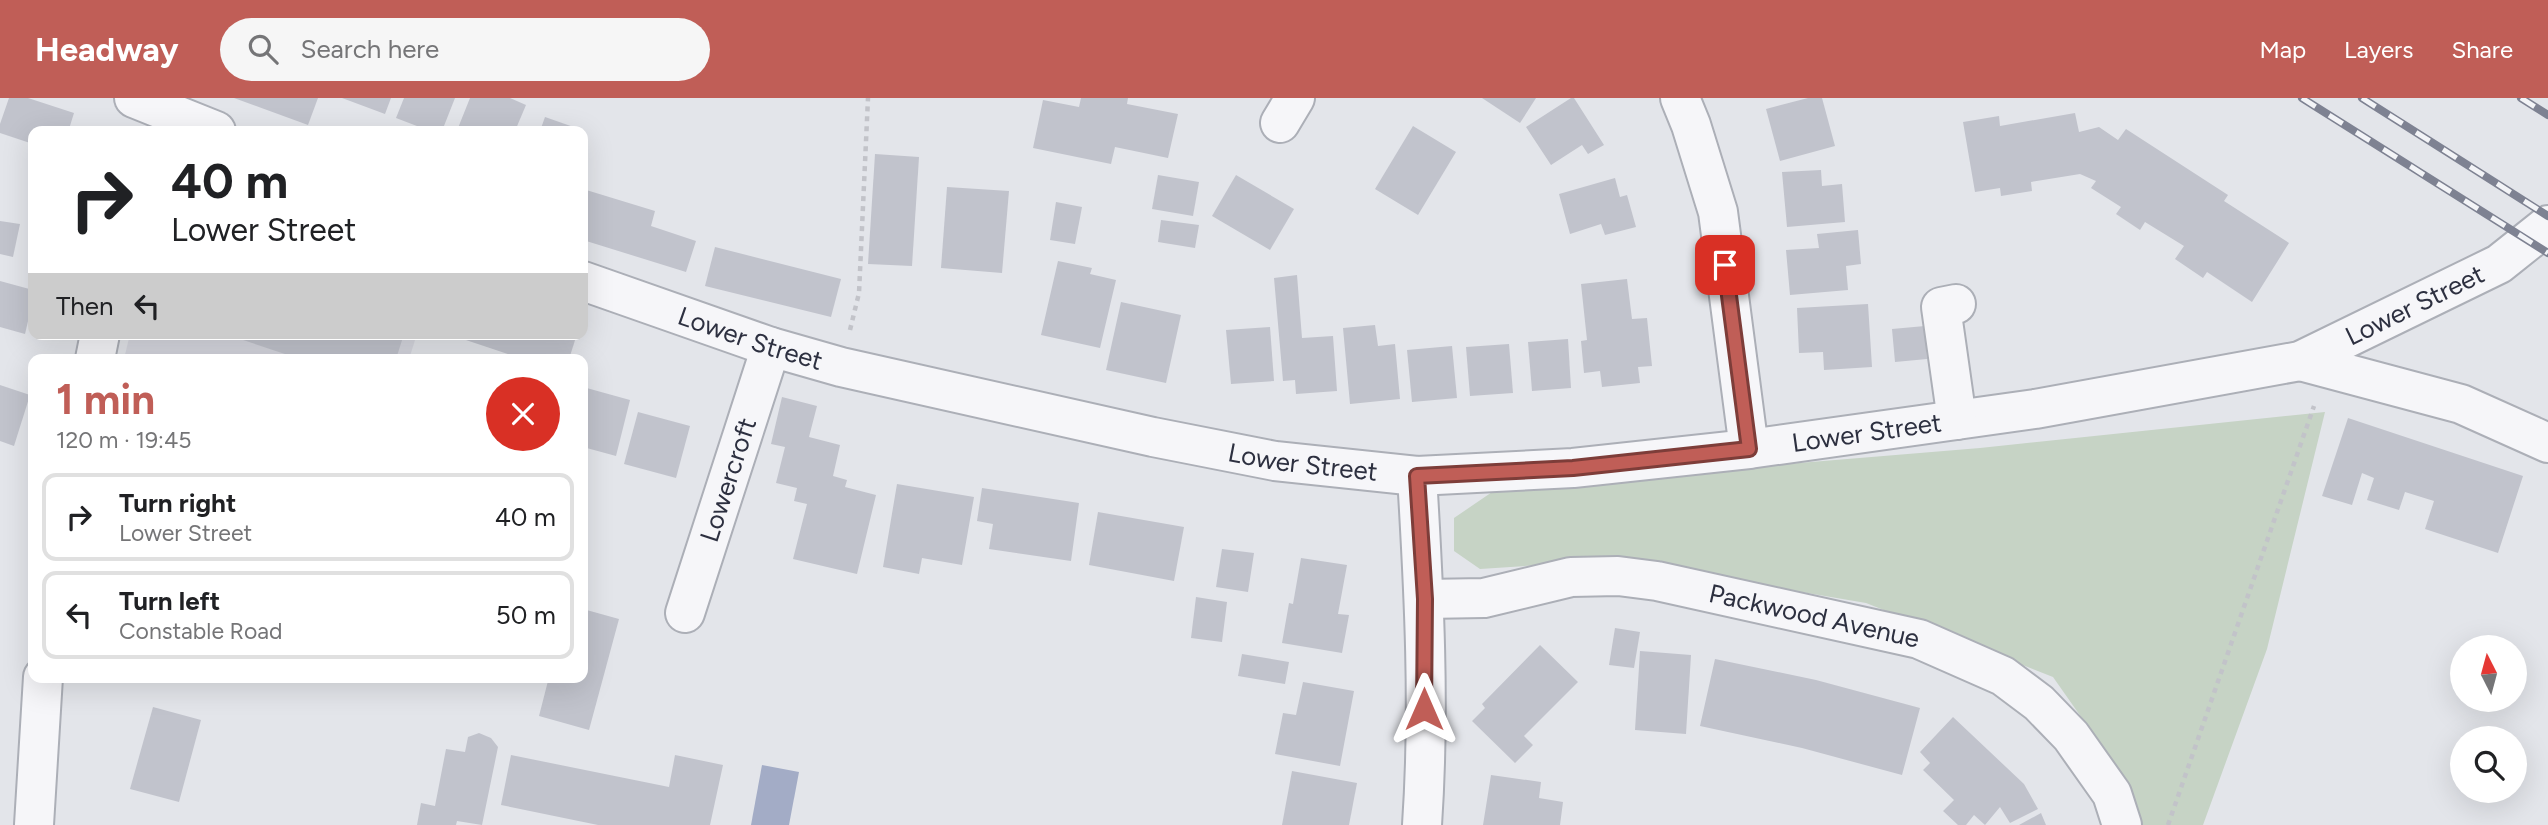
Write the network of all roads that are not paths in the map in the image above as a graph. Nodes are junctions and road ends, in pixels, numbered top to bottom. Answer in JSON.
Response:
{"nodes":[{"id":1,"x":1680,"y":98,"type":"edge"},
{"id":2,"x":142,"y":111,"type":"edge"},
{"id":3,"x":198,"y":126,"type":"edge"},
{"id":4,"x":2548,"y":225,"type":"edge"},
{"id":5,"x":588,"y":283,"type":"edge"},
{"id":6,"x":1956,"y":304,"type":"dead end"},
{"id":7,"x":771,"y":347,"type":"junction"},
{"id":8,"x":2313,"y":364,"type":"junction"},
{"id":9,"x":1957,"y":420,"type":"junction"},
{"id":10,"x":2548,"y":443,"type":"edge"},
{"id":11,"x":1749,"y":449,"type":"junction"},
{"id":12,"x":1417,"y":476,"type":"junction"},
{"id":13,"x":1425,"y":599,"type":"junction"},
{"id":14,"x":685,"y":614,"type":"dead end"},
{"id":15,"x":43,"y":683,"type":"edge"},
{"id":16,"x":34,"y":825,"type":"edge"},
{"id":17,"x":1422,"y":825,"type":"edge"},
{"id":18,"x":2122,"y":825,"type":"edge"}],
"edges":[{"from":1,"to":11,"type":"street"},
{"from":2,"to":3,"type":"street"},
{"from":4,"to":8,"type":"street","name":"Lower Street"},
{"from":5,"to":7,"type":"street","name":"Lower Street"},
{"from":6,"to":9,"type":"street"},
{"from":7,"to":12,"type":"street","name":"Lower Street"},
{"from":7,"to":14,"type":"street","name":"Lowercroft"},
{"from":8,"to":9,"type":"street","name":"Lower Street"},
{"from":8,"to":10,"type":"street"},
{"from":9,"to":11,"type":"street","name":"Lower Street"},
{"from":11,"to":12,"type":"street","name":"Lower Street"},
{"from":12,"to":13,"type":"street"},
{"from":13,"to":17,"type":"street"},
{"from":13,"to":18,"type":"street","name":"Packwood Avenue"},
{"from":15,"to":16,"type":"street"}]}
